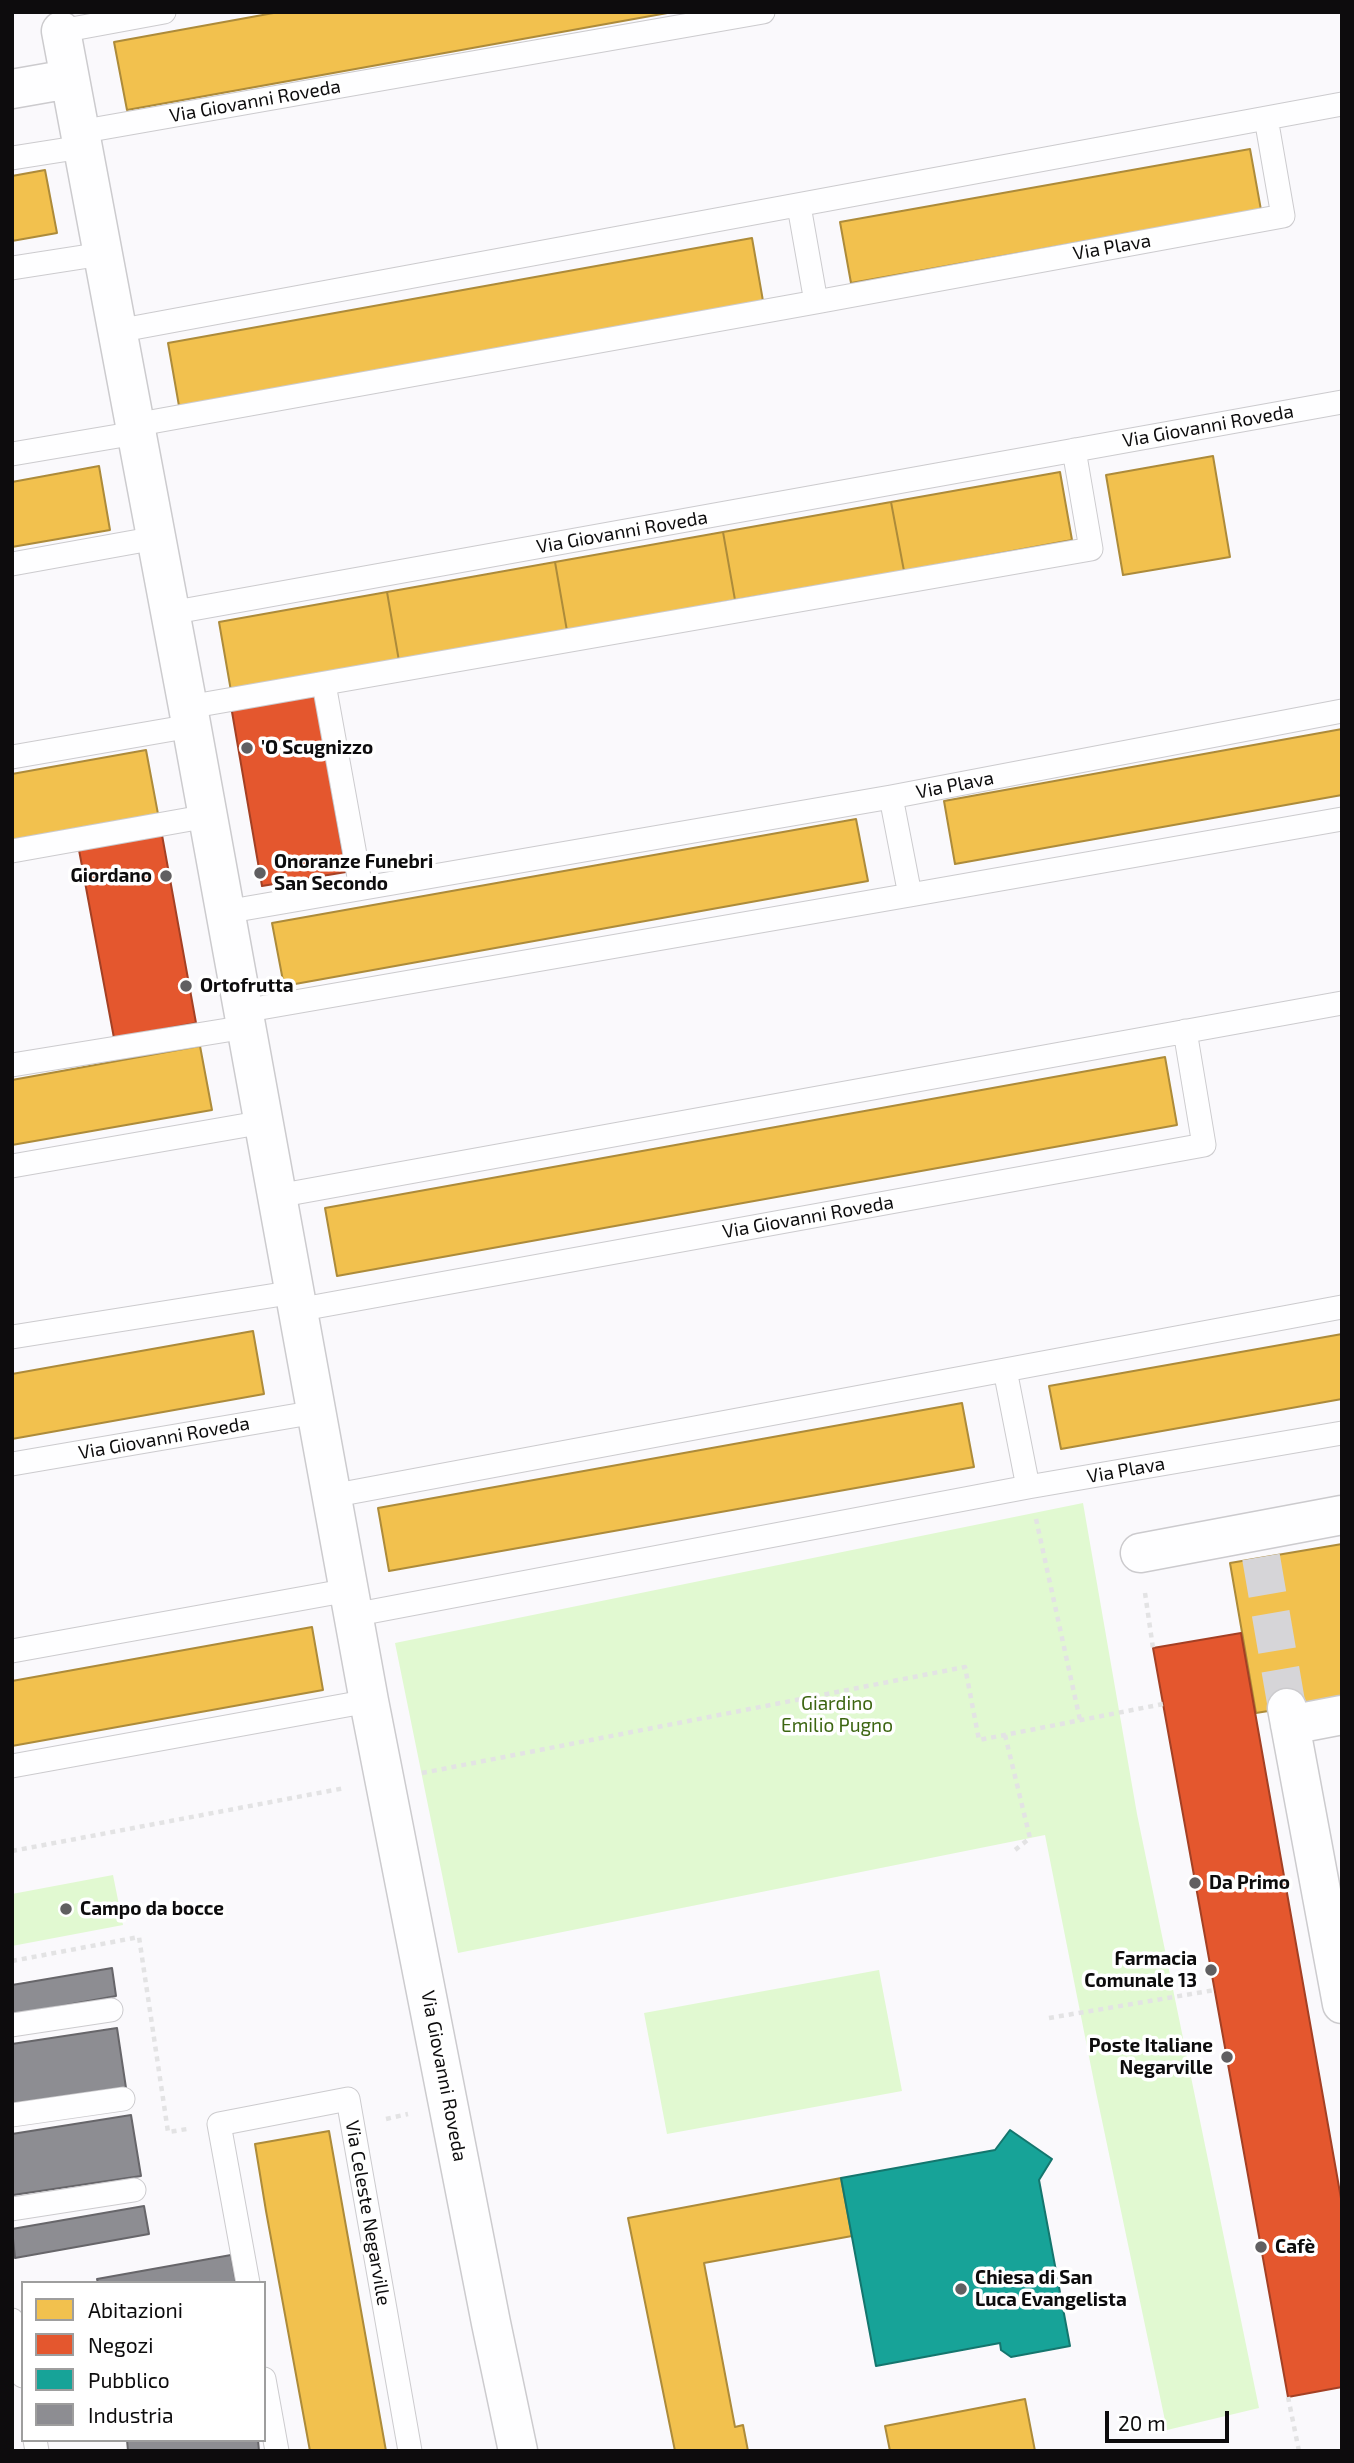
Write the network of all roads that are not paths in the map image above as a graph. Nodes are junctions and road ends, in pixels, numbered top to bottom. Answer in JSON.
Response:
{"nodes":[{"id":1,"x":164,"y":12,"type":"edge"},
{"id":2,"x":763,"y":12,"type":"edge"},
{"id":3,"x":61,"y":31,"type":"joint"},
{"id":4,"x":69,"y":79,"type":"junction"},
{"id":5,"x":12,"y":89,"type":"edge"},
{"id":6,"x":1342,"y":104,"type":"edge"},
{"id":7,"x":1266,"y":118,"type":"junction"},
{"id":8,"x":80,"y":139,"type":"junction"},
{"id":9,"x":12,"y":158,"type":"edge"},
{"id":10,"x":799,"y":205,"type":"junction"},
{"id":11,"x":102,"y":254,"type":"junction"},
{"id":12,"x":12,"y":268,"type":"edge"},
{"id":13,"x":816,"y":302,"type":"junction"},
{"id":14,"x":117,"y":331,"type":"junction"},
{"id":15,"x":1342,"y":402,"type":"edge"},
{"id":16,"x":135,"y":429,"type":"junction"},
{"id":17,"x":1074,"y":450,"type":"junction"},
{"id":18,"x":12,"y":454,"type":"edge"},
{"id":19,"x":156,"y":538,"type":"junction"},
{"id":20,"x":12,"y":564,"type":"edge"},
{"id":21,"x":170,"y":613,"type":"junction"},
{"id":22,"x":324,"y":684,"type":"junction"},
{"id":23,"x":1342,"y":711,"type":"edge"},
{"id":24,"x":190,"y":716,"type":"junction"},
{"id":25,"x":12,"y":757,"type":"edge"},
{"id":26,"x":891,"y":797,"type":"junction"},
{"id":27,"x":208,"y":816,"type":"junction"},
{"id":28,"x":1342,"y":819,"type":"edge"},
{"id":29,"x":12,"y":852,"type":"edge"},
{"id":30,"x":361,"y":888,"type":"junction"},
{"id":31,"x":910,"y":895,"type":"junction"},
{"id":32,"x":225,"y":912,"type":"junction"},
{"id":33,"x":1342,"y":1003,"type":"edge"},
{"id":34,"x":245,"y":1019,"type":"junction"},
{"id":35,"x":1185,"y":1031,"type":"junction"},
{"id":36,"x":12,"y":1065,"type":"edge"},
{"id":37,"x":264,"y":1122,"type":"junction"},
{"id":38,"x":12,"y":1166,"type":"edge"},
{"id":39,"x":277,"y":1196,"type":"junction"},
{"id":40,"x":296,"y":1301,"type":"junction"},
{"id":41,"x":1342,"y":1307,"type":"edge"},
{"id":42,"x":12,"y":1337,"type":"edge"},
{"id":43,"x":1006,"y":1370,"type":"junction"},
{"id":44,"x":316,"y":1412,"type":"junction"},
{"id":45,"x":1342,"y":1433,"type":"edge"},
{"id":46,"x":12,"y":1464,"type":"edge"},
{"id":47,"x":1028,"y":1487,"type":"junction"},
{"id":48,"x":331,"y":1496,"type":"junction"},
{"id":49,"x":1342,"y":1515,"type":"edge"},
{"id":50,"x":1140,"y":1553,"type":"road end"},
{"id":51,"x":351,"y":1603,"type":"junction"},
{"id":52,"x":12,"y":1651,"type":"edge"},
{"id":53,"x":369,"y":1701,"type":"junction"},
{"id":54,"x":1342,"y":1715,"type":"edge"},
{"id":55,"x":12,"y":1766,"type":"edge"},
{"id":56,"x":1342,"y":2004,"type":"edge"},
{"id":57,"x":111,"y":2010,"type":"dead end"},
{"id":58,"x":12,"y":2025,"type":"edge"},
{"id":59,"x":123,"y":2099,"type":"dead end"},
{"id":60,"x":12,"y":2115,"type":"edge"},
{"id":61,"x":134,"y":2190,"type":"dead end"},
{"id":62,"x":12,"y":2209,"type":"edge"},
{"id":63,"x":247,"y":2281,"type":"edge"},
{"id":64,"x":12,"y":2320,"type":"edge"},
{"id":65,"x":21,"y":2366,"type":"edge"},
{"id":66,"x":266,"y":2388,"type":"edge"},
{"id":67,"x":277,"y":2451,"type":"edge"},
{"id":68,"x":410,"y":2451,"type":"edge"},
{"id":69,"x":518,"y":2451,"type":"edge"}],
"edges":[{"from":1,"to":3,"type":"lane","name":"Via Giovanni Roveda"},
{"from":2,"to":8,"type":"lane","name":"Via Giovanni Roveda"},
{"from":3,"to":4,"type":"street","name":"Via Giovanni Roveda"},
{"from":4,"to":5,"type":"street"},
{"from":4,"to":8,"type":"street","name":"Via Giovanni Roveda"},
{"from":6,"to":7,"type":"lane"},
{"from":7,"to":10,"type":"lane"},
{"from":7,"to":13,"type":"lane","name":"Via Plava"},
{"from":8,"to":9,"type":"lane","name":"Via Giovanni Roveda"},
{"from":8,"to":11,"type":"street","name":"Via Giovanni Roveda"},
{"from":10,"to":13,"type":"lane"},
{"from":10,"to":14,"type":"lane"},
{"from":11,"to":12,"type":"lane"},
{"from":11,"to":14,"type":"street","name":"Via Giovanni Roveda"},
{"from":13,"to":16,"type":"lane"},
{"from":14,"to":16,"type":"street","name":"Via Giovanni Roveda"},
{"from":15,"to":17,"type":"lane","name":"Via Giovanni Roveda"},
{"from":16,"to":18,"type":"lane"},
{"from":16,"to":19,"type":"street","name":"Via Giovanni Roveda"},
{"from":17,"to":21,"type":"lane","name":"Via Giovanni Roveda"},
{"from":17,"to":22,"type":"lane"},
{"from":19,"to":20,"type":"lane"},
{"from":19,"to":21,"type":"street","name":"Via Giovanni Roveda"},
{"from":21,"to":24,"type":"street","name":"Via Giovanni Roveda"},
{"from":22,"to":24,"type":"lane"},
{"from":22,"to":30,"type":"lane"},
{"from":23,"to":26,"type":"lane","name":"Via Plava"},
{"from":24,"to":25,"type":"lane"},
{"from":24,"to":27,"type":"street","name":"Via Giovanni Roveda"},
{"from":26,"to":30,"type":"lane"},
{"from":26,"to":31,"type":"lane","name":"Via Plava"},
{"from":27,"to":29,"type":"lane"},
{"from":27,"to":32,"type":"street","name":"Via Giovanni Roveda"},
{"from":28,"to":31,"type":"lane"},
{"from":30,"to":32,"type":"lane"},
{"from":31,"to":34,"type":"lane"},
{"from":32,"to":34,"type":"street","name":"Via Giovanni Roveda"},
{"from":33,"to":35,"type":"lane"},
{"from":34,"to":36,"type":"lane"},
{"from":34,"to":37,"type":"street","name":"Via Giovanni Roveda"},
{"from":35,"to":39,"type":"lane"},
{"from":35,"to":40,"type":"lane","name":"Via Giovanni Roveda"},
{"from":37,"to":38,"type":"lane"},
{"from":37,"to":39,"type":"street","name":"Via Giovanni Roveda"},
{"from":39,"to":40,"type":"street","name":"Via Giovanni Roveda"},
{"from":40,"to":42,"type":"lane","name":"Via Giovanni Roveda"},
{"from":40,"to":44,"type":"street","name":"Via Giovanni Roveda"},
{"from":41,"to":43,"type":"lane"},
{"from":43,"to":47,"type":"lane"},
{"from":43,"to":48,"type":"lane"},
{"from":44,"to":46,"type":"lane","name":"Via Giovanni Roveda"},
{"from":44,"to":48,"type":"street","name":"Via Giovanni Roveda"},
{"from":45,"to":47,"type":"lane","name":"Via Plava"},
{"from":47,"to":51,"type":"lane"},
{"from":48,"to":51,"type":"street","name":"Via Giovanni Roveda"},
{"from":49,"to":50,"type":"street"},
{"from":51,"to":52,"type":"lane"},
{"from":51,"to":53,"type":"street","name":"Via Giovanni Roveda"},
{"from":53,"to":55,"type":"lane"},
{"from":53,"to":69,"type":"street","name":"Via Giovanni Roveda"},
{"from":54,"to":56,"type":"street"},
{"from":57,"to":58,"type":"lane"},
{"from":59,"to":60,"type":"lane"},
{"from":61,"to":62,"type":"lane"},
{"from":63,"to":68,"type":"lane","name":"Via Celeste Negarville"},
{"from":64,"to":65,"type":"lane"},
{"from":66,"to":67,"type":"lane"}]}
